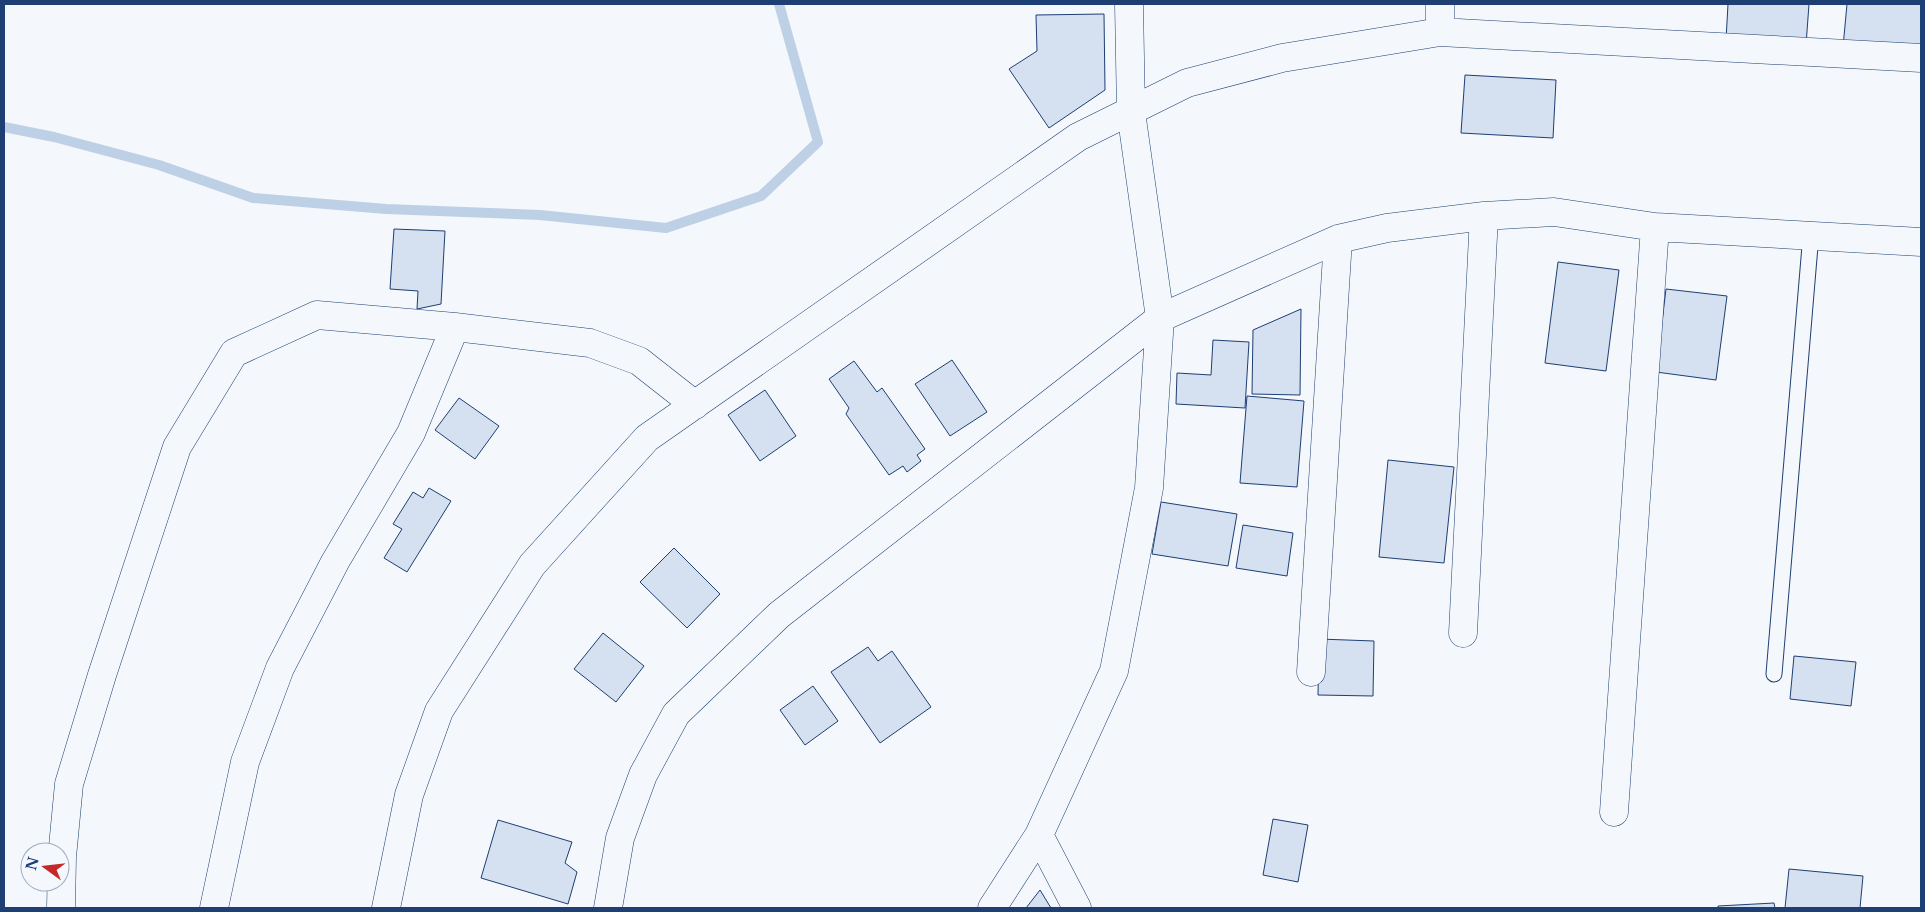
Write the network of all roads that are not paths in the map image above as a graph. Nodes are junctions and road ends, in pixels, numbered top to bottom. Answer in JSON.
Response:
{"nodes":[{"id":1,"x":1129,"y":4,"type":"edge"},
{"id":2,"x":1440,"y":4,"type":"edge"},
{"id":3,"x":1440,"y":32,"type":"junction"},
{"id":4,"x":1921,"y":58,"type":"edge"},
{"id":5,"x":1131,"y":112,"type":"junction"},
{"id":6,"x":1484,"y":216,"type":"junction"},
{"id":7,"x":1655,"y":227,"type":"junction"},
{"id":8,"x":1811,"y":234,"type":"junction"},
{"id":9,"x":1338,"y":239,"type":"junction"},
{"id":10,"x":1921,"y":242,"type":"edge"},
{"id":11,"x":1160,"y":318,"type":"junction"},
{"id":12,"x":455,"y":328,"type":"junction"},
{"id":13,"x":695,"y":405,"type":"junction"},
{"id":14,"x":1463,"y":633,"type":"dead end"},
{"id":15,"x":1311,"y":672,"type":"dead end"},
{"id":16,"x":1774,"y":674,"type":"dead end"},
{"id":17,"x":1614,"y":812,"type":"dead end"},
{"id":18,"x":1038,"y":835,"type":"junction"},
{"id":19,"x":61,"y":908,"type":"edge"},
{"id":20,"x":214,"y":908,"type":"edge"},
{"id":21,"x":386,"y":908,"type":"edge"},
{"id":22,"x":608,"y":908,"type":"edge"},
{"id":23,"x":992,"y":908,"type":"edge"},
{"id":24,"x":1077,"y":908,"type":"edge"}],
"edges":[{"from":1,"to":5,"type":"street"},
{"from":2,"to":3,"type":"street"},
{"from":3,"to":4,"type":"street"},
{"from":3,"to":5,"type":"street"},
{"from":5,"to":11,"type":"street"},
{"from":5,"to":13,"type":"street"},
{"from":6,"to":7,"type":"street"},
{"from":6,"to":9,"type":"street"},
{"from":6,"to":14,"type":"street"},
{"from":7,"to":8,"type":"street"},
{"from":7,"to":17,"type":"street"},
{"from":8,"to":10,"type":"street"},
{"from":8,"to":16,"type":"lane"},
{"from":9,"to":11,"type":"street"},
{"from":9,"to":15,"type":"street"},
{"from":11,"to":18,"type":"street"},
{"from":11,"to":22,"type":"street"},
{"from":12,"to":13,"type":"street"},
{"from":12,"to":19,"type":"street"},
{"from":12,"to":20,"type":"street"},
{"from":13,"to":21,"type":"street"},
{"from":18,"to":23,"type":"street"},
{"from":18,"to":24,"type":"street"}]}
